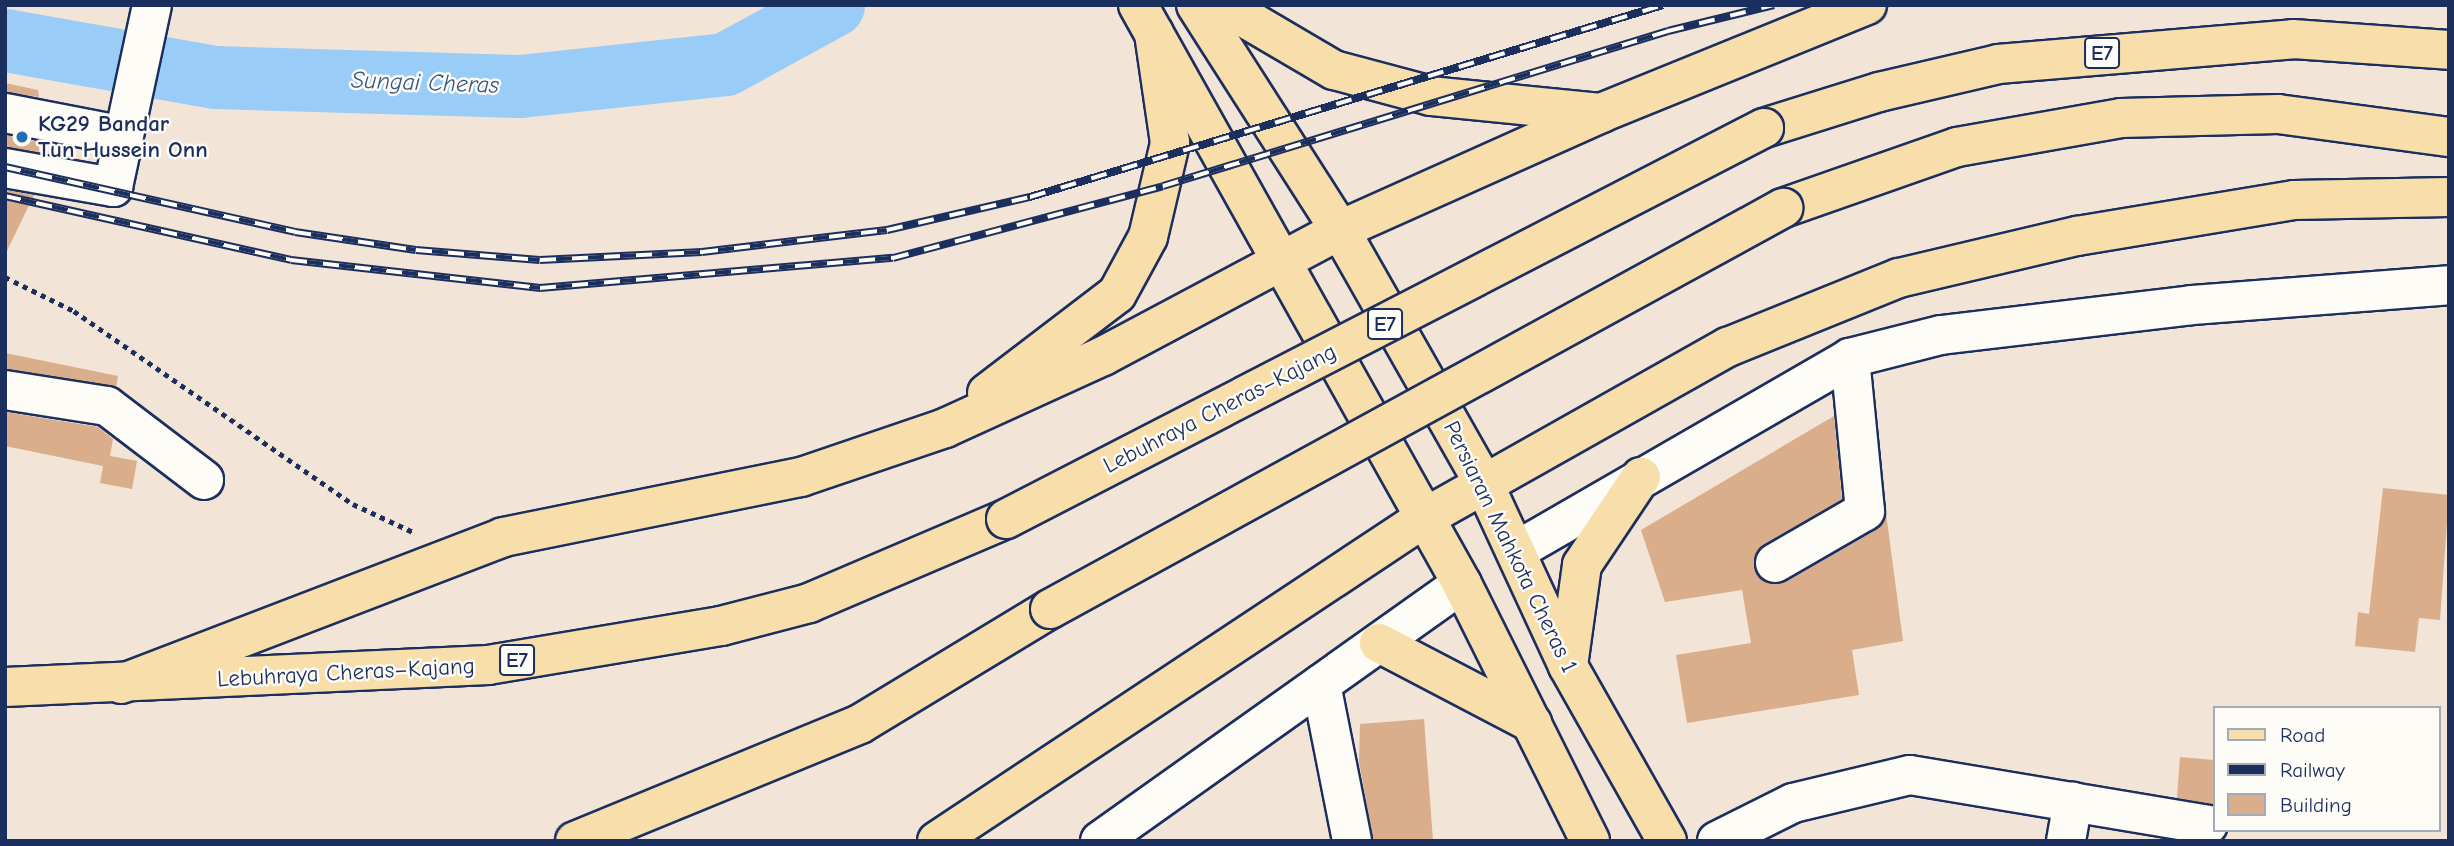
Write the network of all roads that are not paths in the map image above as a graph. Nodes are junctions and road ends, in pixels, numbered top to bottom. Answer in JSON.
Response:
{"nodes":[{"id":1,"x":152,"y":5,"type":"edge"},
{"id":2,"x":1196,"y":5,"type":"edge"},
{"id":3,"x":1223,"y":5,"type":"edge"},
{"id":4,"x":1867,"y":5,"type":"edge"},
{"id":5,"x":1146,"y":19,"type":"edge"},
{"id":6,"x":2449,"y":50,"type":"edge"},
{"id":7,"x":5,"y":113,"type":"edge"},
{"id":8,"x":1601,"y":113,"type":"junction"},
{"id":9,"x":124,"y":136,"type":"junction"},
{"id":10,"x":2449,"y":136,"type":"edge"},
{"id":11,"x":5,"y":168,"type":"edge"},
{"id":12,"x":2449,"y":197,"type":"edge"},
{"id":13,"x":1340,"y":230,"type":"junction"},
{"id":14,"x":1285,"y":260,"type":"junction"},
{"id":15,"x":2449,"y":285,"type":"edge"},
{"id":16,"x":1850,"y":358,"type":"junction"},
{"id":17,"x":5,"y":390,"type":"edge"},
{"id":18,"x":945,"y":428,"type":"junction"},
{"id":19,"x":1641,"y":477,"type":"junction"},
{"id":20,"x":204,"y":480,"type":"dead end"},
{"id":21,"x":1483,"y":484,"type":"junction"},
{"id":22,"x":1424,"y":518,"type":"junction"},
{"id":23,"x":1516,"y":551,"type":"junction"},
{"id":24,"x":1775,"y":563,"type":"dead end"},
{"id":25,"x":1462,"y":584,"type":"junction"},
{"id":26,"x":1379,"y":643,"type":"junction"},
{"id":27,"x":1568,"y":666,"type":"junction"},
{"id":28,"x":121,"y":684,"type":"junction"},
{"id":29,"x":1321,"y":684,"type":"junction"},
{"id":30,"x":5,"y":687,"type":"edge"},
{"id":31,"x":1532,"y":723,"type":"junction"},
{"id":32,"x":2073,"y":802,"type":"junction"},
{"id":33,"x":2208,"y":825,"type":"dead end"},
{"id":34,"x":575,"y":841,"type":"edge"},
{"id":35,"x":937,"y":841,"type":"edge"},
{"id":36,"x":1100,"y":841,"type":"edge"},
{"id":37,"x":1352,"y":841,"type":"edge"},
{"id":38,"x":1590,"y":841,"type":"edge"},
{"id":39,"x":1667,"y":841,"type":"edge"},
{"id":40,"x":1717,"y":841,"type":"edge"},
{"id":41,"x":2066,"y":841,"type":"edge"}],
"edges":[{"from":1,"to":9,"type":"street"},
{"from":2,"to":13,"type":"main road","name":"Persiaran Mahkota Cheras 1"},
{"from":3,"to":8,"type":"main road"},
{"from":4,"to":8,"type":"main road"},
{"from":5,"to":14,"type":"main road"},
{"from":5,"to":18,"type":"main road"},
{"from":6,"to":28,"type":"main road","name":"Lebuhraya Cheras–Kajang","number":"E7","bridge":true},
{"from":7,"to":9,"type":"street"},
{"from":8,"to":13,"type":"main road"},
{"from":9,"to":11,"type":"street"},
{"from":10,"to":34,"type":"main road","bridge":true},
{"from":12,"to":21,"type":"main road"},
{"from":13,"to":14,"type":"main road"},
{"from":13,"to":21,"type":"main road","name":"Persiaran Mahkota Cheras 1"},
{"from":14,"to":18,"type":"main road"},
{"from":14,"to":22,"type":"main road"},
{"from":15,"to":16,"type":"street"},
{"from":16,"to":19,"type":"street"},
{"from":16,"to":24,"type":"street"},
{"from":17,"to":20,"type":"street"},
{"from":18,"to":28,"type":"main road"},
{"from":19,"to":23,"type":"street"},
{"from":19,"to":27,"type":"main road"},
{"from":21,"to":22,"type":"main road"},
{"from":21,"to":23,"type":"main road","name":"Persiaran Mahkota Cheras 1"},
{"from":22,"to":25,"type":"main road"},
{"from":22,"to":35,"type":"main road"},
{"from":23,"to":27,"type":"main road","name":"Persiaran Mahkota Cheras 1"},
{"from":25,"to":26,"type":"street"},
{"from":25,"to":31,"type":"main road"},
{"from":26,"to":29,"type":"street"},
{"from":26,"to":31,"type":"main road"},
{"from":27,"to":39,"type":"main road","name":"Persiaran Mahkota Cheras 1"},
{"from":28,"to":30,"type":"main road","name":"Lebuhraya Cheras–Kajang","number":"E7"},
{"from":29,"to":36,"type":"street"},
{"from":29,"to":37,"type":"street"},
{"from":31,"to":38,"type":"main road"},
{"from":32,"to":33,"type":"street"},
{"from":32,"to":40,"type":"street"},
{"from":32,"to":41,"type":"street"}]}
